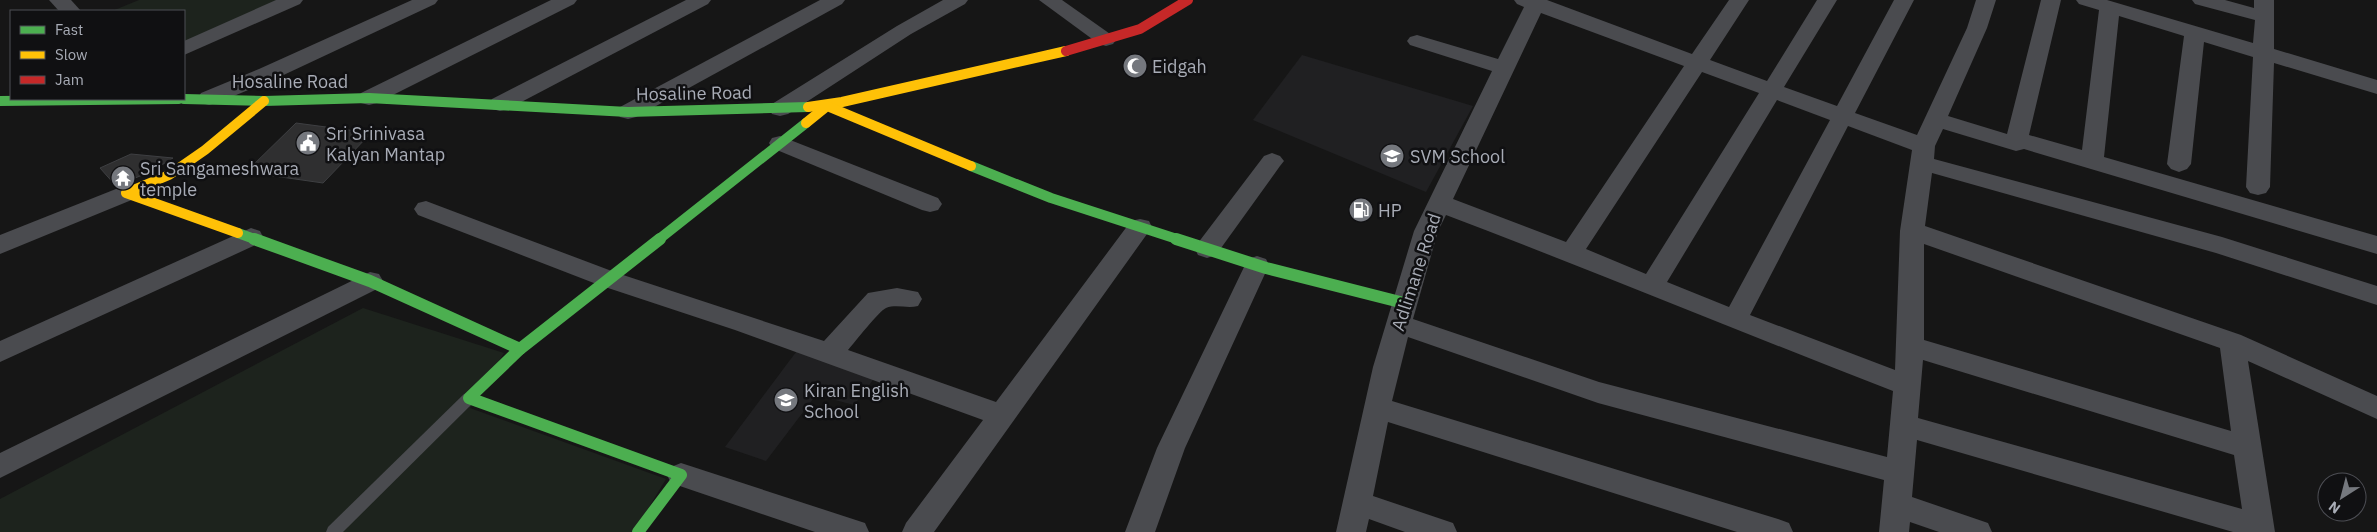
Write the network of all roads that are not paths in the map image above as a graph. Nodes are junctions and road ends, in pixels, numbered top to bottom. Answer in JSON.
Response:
{"nodes":[{"id":1,"x":59,"y":0,"type":"edge"},
{"id":2,"x":293,"y":0,"type":"edge"},
{"id":3,"x":428,"y":0,"type":"edge"},
{"id":4,"x":567,"y":0,"type":"edge"},
{"id":5,"x":701,"y":0,"type":"edge"},
{"id":6,"x":835,"y":0,"type":"edge"},
{"id":7,"x":958,"y":0,"type":"edge"},
{"id":8,"x":1049,"y":0,"type":"edge"},
{"id":9,"x":1188,"y":0,"type":"edge"},
{"id":10,"x":1739,"y":0,"type":"edge"},
{"id":11,"x":1827,"y":0,"type":"edge"},
{"id":12,"x":1904,"y":0,"type":"edge"},
{"id":13,"x":1986,"y":0,"type":"edge"},
{"id":14,"x":2052,"y":0,"type":"edge"},
{"id":15,"x":2086,"y":0,"type":"edge"},
{"id":16,"x":2202,"y":0,"type":"edge"},
{"id":17,"x":1532,"y":1,"type":"edge"},
{"id":18,"x":2110,"y":7,"type":"junction"},
{"id":19,"x":2264,"y":9,"type":"edge"},
{"id":20,"x":70,"y":10,"type":"edge"},
{"id":21,"x":2194,"y":33,"type":"junction"},
{"id":22,"x":1106,"y":40,"type":"junction"},
{"id":23,"x":1417,"y":41,"type":"dead end"},
{"id":24,"x":185,"y":49,"type":"edge"},
{"id":25,"x":2264,"y":54,"type":"junction"},
{"id":26,"x":1696,"y":64,"type":"junction"},
{"id":27,"x":1504,"y":68,"type":"junction"},
{"id":28,"x":2377,"y":87,"type":"edge"},
{"id":29,"x":1770,"y":90,"type":"junction"},
{"id":30,"x":208,"y":98,"type":"junction"},
{"id":31,"x":368,"y":98,"type":"junction"},
{"id":32,"x":185,"y":99,"type":"edge"},
{"id":33,"x":69,"y":100,"type":"edge"},
{"id":34,"x":0,"y":101,"type":"edge"},
{"id":35,"x":264,"y":101,"type":"junction"},
{"id":36,"x":500,"y":104,"type":"junction"},
{"id":37,"x":827,"y":106,"type":"junction"},
{"id":38,"x":780,"y":109,"type":"junction"},
{"id":39,"x":628,"y":112,"type":"junction"},
{"id":40,"x":1842,"y":116,"type":"junction"},
{"id":41,"x":1936,"y":120,"type":"junction"},
{"id":42,"x":2017,"y":139,"type":"junction"},
{"id":43,"x":780,"y":143,"type":"junction"},
{"id":44,"x":1923,"y":155,"type":"junction"},
{"id":45,"x":2092,"y":160,"type":"junction"},
{"id":46,"x":1272,"y":161,"type":"dead end"},
{"id":47,"x":2179,"y":164,"type":"dead end"},
{"id":48,"x":2258,"y":187,"type":"dead end"},
{"id":49,"x":126,"y":193,"type":"junction"},
{"id":50,"x":1439,"y":203,"type":"junction"},
{"id":51,"x":930,"y":204,"type":"dead end"},
{"id":52,"x":426,"y":209,"type":"dead end"},
{"id":53,"x":1140,"y":227,"type":"junction"},
{"id":54,"x":1912,"y":231,"type":"junction"},
{"id":55,"x":251,"y":237,"type":"junction"},
{"id":56,"x":0,"y":245,"type":"edge"},
{"id":57,"x":2377,"y":245,"type":"edge"},
{"id":58,"x":1207,"y":249,"type":"junction"},
{"id":59,"x":1570,"y":253,"type":"junction"},
{"id":60,"x":1257,"y":265,"type":"junction"},
{"id":61,"x":608,"y":278,"type":"junction"},
{"id":62,"x":370,"y":281,"type":"junction"},
{"id":63,"x":1651,"y":287,"type":"junction"},
{"id":64,"x":2377,"y":296,"type":"edge"},
{"id":65,"x":909,"y":299,"type":"dead end"},
{"id":66,"x":1401,"y":314,"type":"junction"},
{"id":67,"x":1735,"y":320,"type":"junction"},
{"id":68,"x":2232,"y":342,"type":"junction"},
{"id":69,"x":1911,"y":346,"type":"junction"},
{"id":70,"x":520,"y":349,"type":"junction"},
{"id":71,"x":0,"y":352,"type":"edge"},
{"id":72,"x":828,"y":354,"type":"junction"},
{"id":73,"x":1908,"y":385,"type":"junction"},
{"id":74,"x":469,"y":398,"type":"junction"},
{"id":75,"x":1378,"y":408,"type":"junction"},
{"id":76,"x":2377,"y":408,"type":"edge"},
{"id":77,"x":1002,"y":414,"type":"junction"},
{"id":78,"x":1904,"y":425,"type":"junction"},
{"id":79,"x":2248,"y":448,"type":"junction"},
{"id":80,"x":0,"y":466,"type":"edge"},
{"id":81,"x":1900,"y":472,"type":"junction"},
{"id":82,"x":681,"y":475,"type":"junction"},
{"id":83,"x":1357,"y":503,"type":"junction"},
{"id":84,"x":1896,"y":519,"type":"edge"},
{"id":85,"x":2260,"y":530,"type":"edge"},
{"id":86,"x":333,"y":532,"type":"edge"},
{"id":87,"x":638,"y":532,"type":"edge"},
{"id":88,"x":854,"y":532,"type":"edge"},
{"id":89,"x":917,"y":532,"type":"edge"},
{"id":90,"x":1140,"y":532,"type":"edge"},
{"id":91,"x":1351,"y":532,"type":"edge"},
{"id":92,"x":1442,"y":532,"type":"edge"},
{"id":93,"x":1778,"y":532,"type":"edge"},
{"id":94,"x":1977,"y":532,"type":"edge"}],
"edges":[{"from":1,"to":20,"type":"street"},
{"from":2,"to":24,"type":"street"},
{"from":3,"to":30,"type":"street"},
{"from":4,"to":31,"type":"street"},
{"from":5,"to":36,"type":"street"},
{"from":6,"to":39,"type":"street"},
{"from":7,"to":38,"type":"street"},
{"from":8,"to":22,"type":"street"},
{"from":9,"to":22,"type":"street","name":"Hosaline Road"},
{"from":10,"to":26,"type":"street"},
{"from":11,"to":29,"type":"street"},
{"from":12,"to":40,"type":"street"},
{"from":13,"to":41,"type":"street"},
{"from":14,"to":42,"type":"street"},
{"from":15,"to":18,"type":"street"},
{"from":16,"to":19,"type":"street"},
{"from":17,"to":26,"type":"street"},
{"from":17,"to":27,"type":"street","name":"Adlimane Road"},
{"from":18,"to":21,"type":"street"},
{"from":18,"to":45,"type":"street"},
{"from":19,"to":25,"type":"street"},
{"from":21,"to":25,"type":"street"},
{"from":21,"to":47,"type":"street"},
{"from":22,"to":37,"type":"street","name":"Hosaline Road"},
{"from":23,"to":27,"type":"street"},
{"from":25,"to":28,"type":"street"},
{"from":25,"to":48,"type":"street"},
{"from":26,"to":29,"type":"street"},
{"from":26,"to":59,"type":"street"},
{"from":27,"to":50,"type":"street","name":"Adlimane Road"},
{"from":29,"to":40,"type":"street"},
{"from":29,"to":63,"type":"street"},
{"from":30,"to":32,"type":"street","name":"Hosaline Road"},
{"from":30,"to":35,"type":"street","name":"Hosaline Road"},
{"from":31,"to":35,"type":"street","name":"Hosaline Road"},
{"from":31,"to":36,"type":"street","name":"Hosaline Road"},
{"from":33,"to":34,"type":"street"},
{"from":35,"to":49,"type":"street"},
{"from":36,"to":39,"type":"street","name":"Hosaline Road"},
{"from":37,"to":38,"type":"street","name":"Hosaline Road"},
{"from":37,"to":43,"type":"street"},
{"from":37,"to":53,"type":"street"},
{"from":38,"to":39,"type":"street","name":"Hosaline Road"},
{"from":40,"to":44,"type":"street"},
{"from":40,"to":67,"type":"street"},
{"from":41,"to":42,"type":"street"},
{"from":41,"to":44,"type":"street"},
{"from":42,"to":45,"type":"street"},
{"from":43,"to":51,"type":"street"},
{"from":43,"to":61,"type":"street"},
{"from":44,"to":54,"type":"street"},
{"from":44,"to":64,"type":"street"},
{"from":45,"to":57,"type":"street"},
{"from":46,"to":58,"type":"street"},
{"from":49,"to":55,"type":"street"},
{"from":49,"to":56,"type":"street"},
{"from":50,"to":59,"type":"street"},
{"from":50,"to":66,"type":"street","name":"Adlimane Road"},
{"from":52,"to":61,"type":"street"},
{"from":53,"to":58,"type":"street"},
{"from":53,"to":77,"type":"street"},
{"from":54,"to":68,"type":"street"},
{"from":54,"to":69,"type":"street"},
{"from":55,"to":62,"type":"street"},
{"from":55,"to":71,"type":"street"},
{"from":58,"to":60,"type":"street"},
{"from":59,"to":63,"type":"street"},
{"from":60,"to":66,"type":"street"},
{"from":60,"to":90,"type":"street"},
{"from":61,"to":70,"type":"street"},
{"from":61,"to":72,"type":"street"},
{"from":62,"to":70,"type":"street"},
{"from":62,"to":80,"type":"street"},
{"from":63,"to":67,"type":"street"},
{"from":65,"to":72,"type":"street"},
{"from":66,"to":75,"type":"street","name":"Adlimane Road"},
{"from":66,"to":81,"type":"street"},
{"from":67,"to":73,"type":"street"},
{"from":68,"to":76,"type":"street"},
{"from":68,"to":79,"type":"street"},
{"from":69,"to":73,"type":"street"},
{"from":69,"to":79,"type":"street"},
{"from":70,"to":74,"type":"street"},
{"from":72,"to":77,"type":"street"},
{"from":73,"to":78,"type":"street"},
{"from":74,"to":82,"type":"street"},
{"from":74,"to":86,"type":"lane"},
{"from":75,"to":83,"type":"street","name":"Adlimane Road"},
{"from":75,"to":93,"type":"street"},
{"from":77,"to":89,"type":"street"},
{"from":78,"to":81,"type":"street"},
{"from":78,"to":85,"type":"street"},
{"from":79,"to":85,"type":"street"},
{"from":81,"to":84,"type":"street"},
{"from":82,"to":87,"type":"street"},
{"from":82,"to":88,"type":"street"},
{"from":83,"to":91,"type":"street","name":"Adlimane Road"},
{"from":83,"to":92,"type":"street"},
{"from":84,"to":94,"type":"street"}]}
